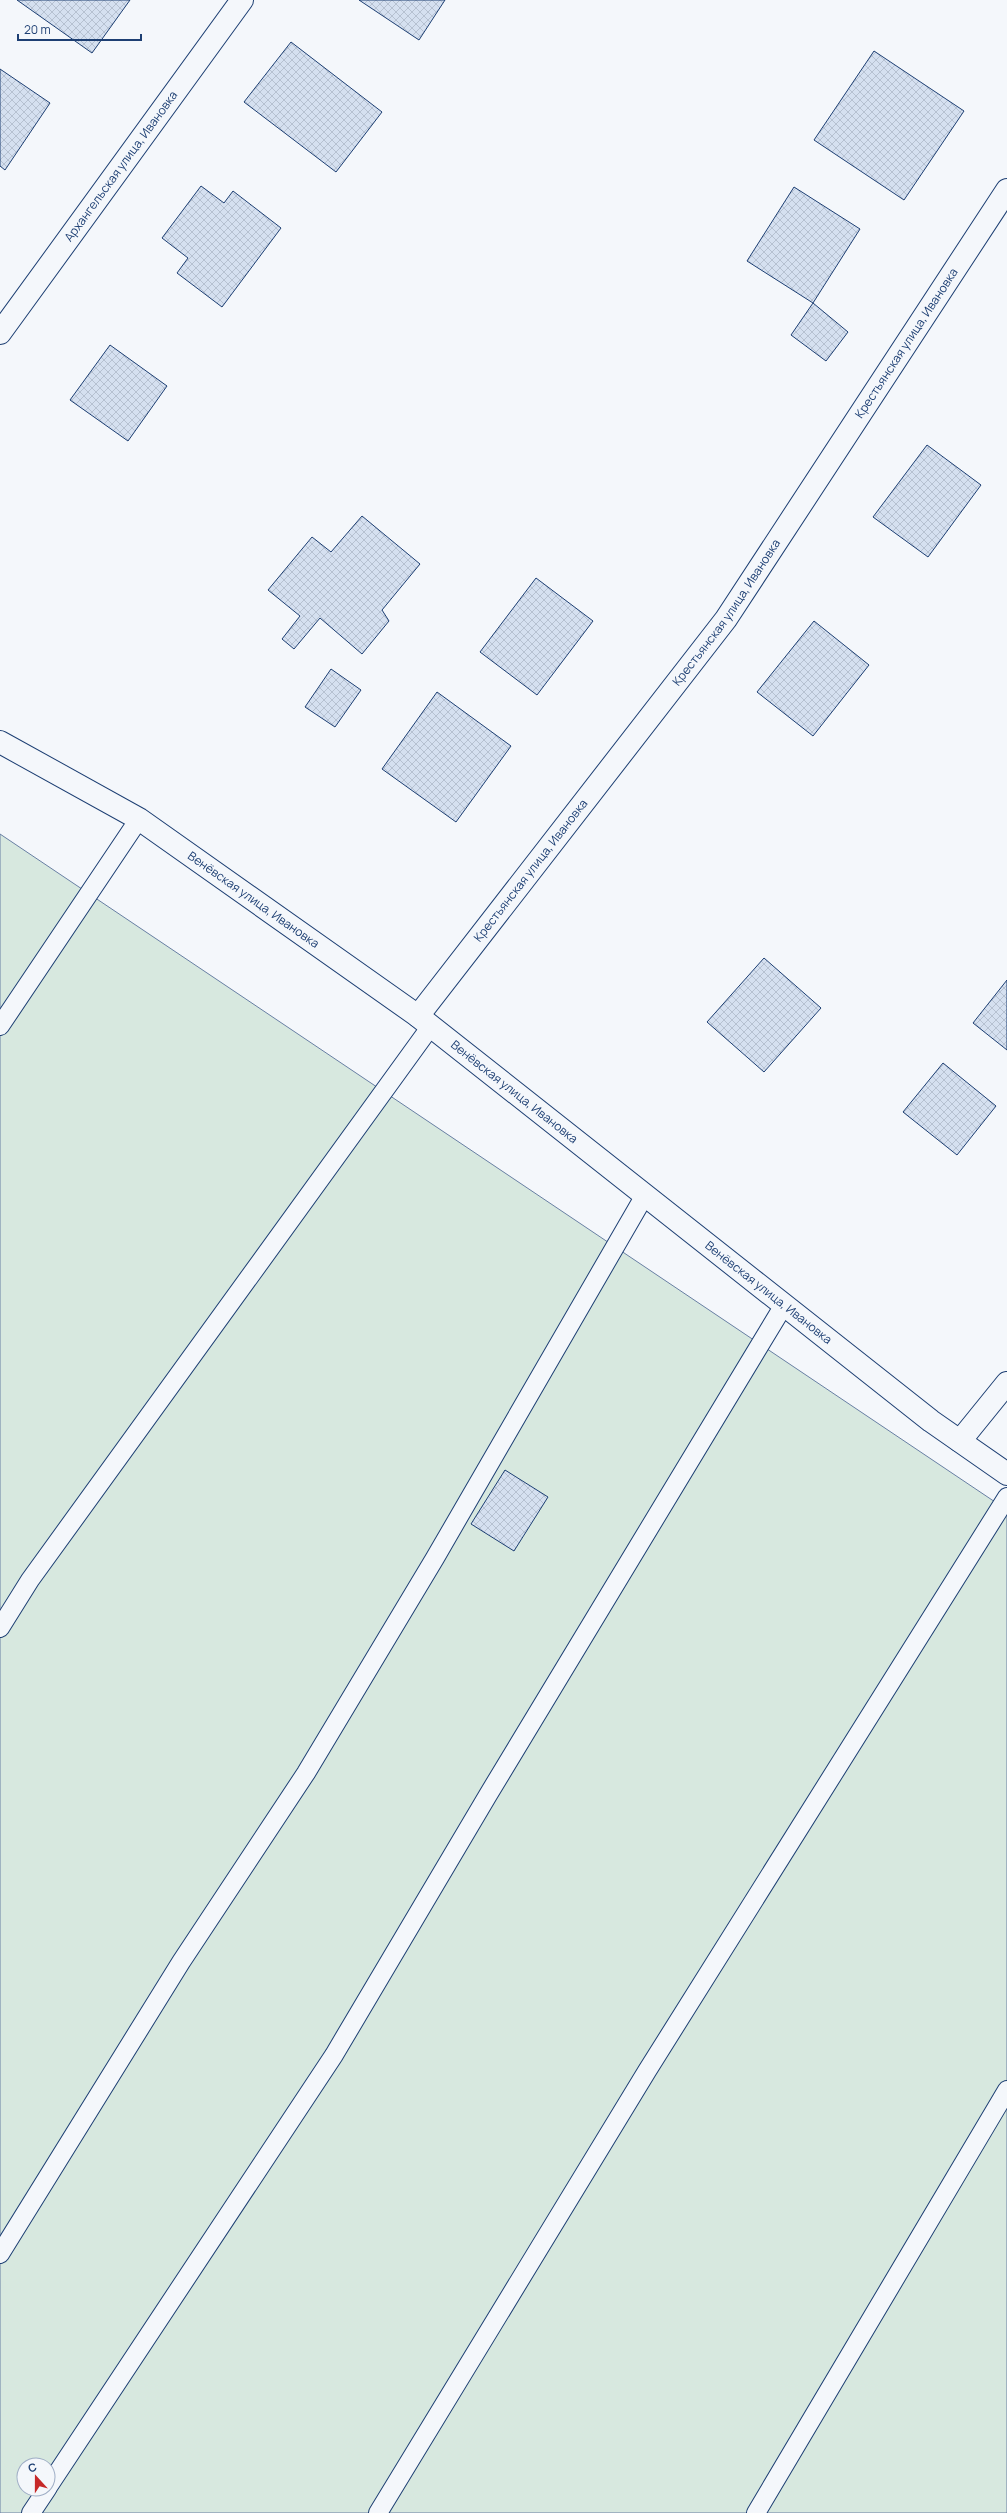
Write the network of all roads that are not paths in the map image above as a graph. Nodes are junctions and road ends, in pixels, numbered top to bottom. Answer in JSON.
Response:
{"nodes":[{"id":1,"x":242,"y":0,"type":"edge"},
{"id":2,"x":1007,"y":190,"type":"edge"},
{"id":3,"x":0,"y":333,"type":"edge"},
{"id":4,"x":0,"y":742,"type":"edge"},
{"id":5,"x":140,"y":819,"type":"junction"},
{"id":6,"x":424,"y":1021,"type":"junction"},
{"id":7,"x":0,"y":1026,"type":"edge"},
{"id":8,"x":645,"y":1195,"type":"junction"},
{"id":9,"x":784,"y":1305,"type":"junction"},
{"id":10,"x":1007,"y":1383,"type":"edge"},
{"id":11,"x":960,"y":1441,"type":"junction"},
{"id":12,"x":1007,"y":1474,"type":"edge"},
{"id":13,"x":1007,"y":1497,"type":"edge"},
{"id":14,"x":0,"y":1628,"type":"edge"},
{"id":15,"x":1007,"y":2090,"type":"edge"},
{"id":16,"x":0,"y":2254,"type":"edge"},
{"id":17,"x":56,"y":2474,"type":"edge"},
{"id":18,"x":41,"y":2497,"type":"edge"},
{"id":19,"x":31,"y":2513,"type":"edge"},
{"id":20,"x":378,"y":2513,"type":"edge"},
{"id":21,"x":756,"y":2513,"type":"edge"}],
"edges":[{"from":1,"to":3,"type":"street","name":"Архангельская улица, Ивановка"},
{"from":2,"to":6,"type":"street","name":"Крестьянская улица, Ивановка"},
{"from":4,"to":5,"type":"street","name":"Венёвская улица, Ивановка"},
{"from":5,"to":6,"type":"street","name":"Венёвская улица, Ивановка"},
{"from":5,"to":7,"type":"lane"},
{"from":6,"to":8,"type":"street","name":"Венёвская улица, Ивановка"},
{"from":6,"to":14,"type":"lane"},
{"from":8,"to":9,"type":"street","name":"Венёвская улица, Ивановка"},
{"from":8,"to":16,"type":"lane"},
{"from":9,"to":11,"type":"street","name":"Венёвская улица, Ивановка"},
{"from":9,"to":17,"type":"lane"},
{"from":10,"to":11,"type":"street"},
{"from":11,"to":12,"type":"street","name":"Венёвская улица, Ивановка"},
{"from":13,"to":20,"type":"lane"},
{"from":15,"to":21,"type":"lane"},
{"from":18,"to":19,"type":"lane"}]}
